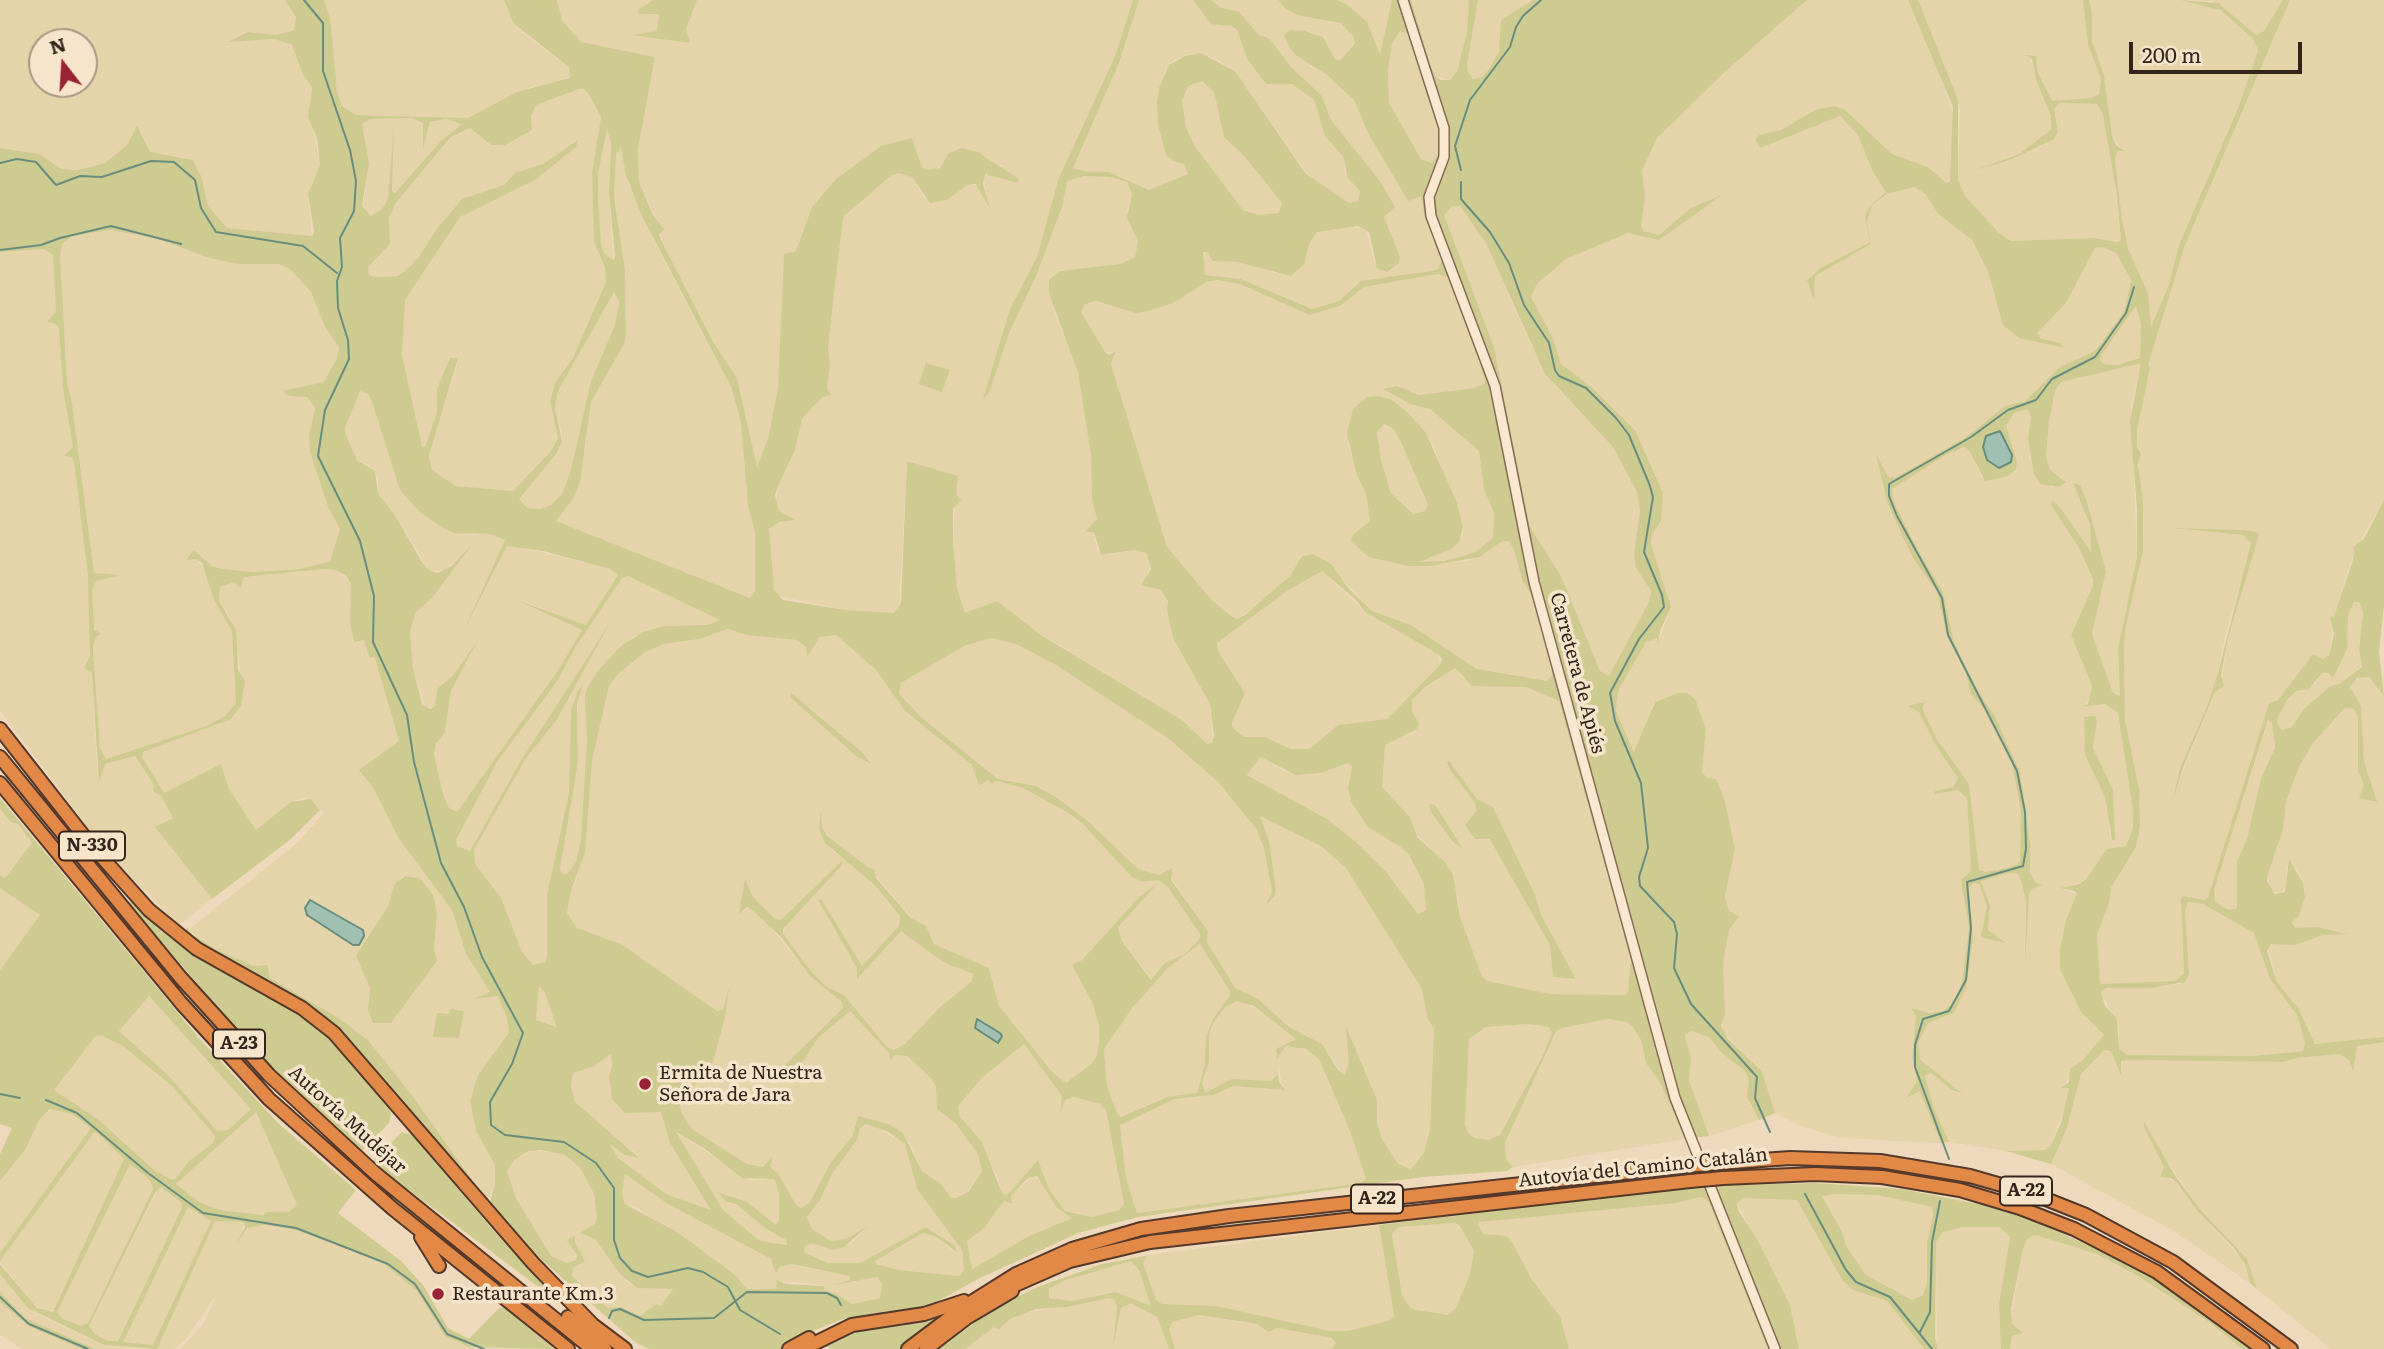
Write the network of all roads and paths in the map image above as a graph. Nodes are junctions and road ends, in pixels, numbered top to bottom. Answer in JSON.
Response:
{"nodes":[{"id":1,"x":1403,"y":0,"type":"edge"},
{"id":2,"x":0,"y":729,"type":"edge"},
{"id":3,"x":0,"y":757,"type":"edge"},
{"id":4,"x":0,"y":783,"type":"edge"},
{"id":5,"x":373,"y":1192,"type":"junction"},
{"id":6,"x":1196,"y":1235,"type":"junction"},
{"id":7,"x":439,"y":1266,"type":"dead end"},
{"id":8,"x":540,"y":1270,"type":"junction"},
{"id":9,"x":524,"y":1291,"type":"junction"},
{"id":10,"x":991,"y":1293,"type":"junction"},
{"id":11,"x":499,"y":1302,"type":"dead end"},
{"id":12,"x":524,"y":1312,"type":"junction"},
{"id":13,"x":852,"y":1325,"type":"junction"},
{"id":14,"x":924,"y":1348,"type":"edge"},
{"id":15,"x":568,"y":1349,"type":"edge"},
{"id":16,"x":593,"y":1349,"type":"edge"},
{"id":17,"x":605,"y":1349,"type":"edge"},
{"id":18,"x":625,"y":1349,"type":"edge"},
{"id":19,"x":638,"y":1349,"type":"edge"},
{"id":20,"x":789,"y":1349,"type":"edge"},
{"id":21,"x":803,"y":1349,"type":"edge"},
{"id":22,"x":908,"y":1349,"type":"edge"},
{"id":23,"x":1774,"y":1349,"type":"edge"},
{"id":24,"x":2263,"y":1349,"type":"edge"},
{"id":25,"x":2291,"y":1349,"type":"edge"}],
"edges":[{"from":1,"to":23,"type":"street","name":"Carretera de Apiés"},
{"from":2,"to":8,"type":"highway","number":"N-330"},
{"from":3,"to":9,"type":"highway","name":"Autovía Mudéjar","number":"A-23"},
{"from":4,"to":5,"type":"highway","name":"Autovía Mudéjar","number":"A-23"},
{"from":5,"to":7,"type":"highway"},
{"from":5,"to":12,"type":"highway","name":"Autovía Mudéjar","number":"A-23"},
{"from":6,"to":10,"type":"highway","name":"Autovía del Camino Catalán","number":"A-22"},
{"from":6,"to":14,"type":"highway"},
{"from":6,"to":24,"type":"highway","name":"Autovía del Camino Catalán","number":"A-22","bridge":true},
{"from":8,"to":18,"type":"highway","number":"N-330"},
{"from":8,"to":19,"type":"highway"},
{"from":9,"to":16,"type":"highway","name":"Autovía Mudéjar","number":"A-23"},
{"from":9,"to":17,"type":"highway"},
{"from":10,"to":13,"type":"highway"},
{"from":10,"to":14,"type":"highway"},
{"from":10,"to":22,"type":"highway"},
{"from":10,"to":25,"type":"highway","name":"Autovía del Camino Catalán","number":"A-22","bridge":true},
{"from":11,"to":12,"type":"highway"},
{"from":12,"to":15,"type":"highway","name":"Autovía Mudéjar","number":"A-23"},
{"from":13,"to":20,"type":"highway"},
{"from":13,"to":21,"type":"highway"}]}
